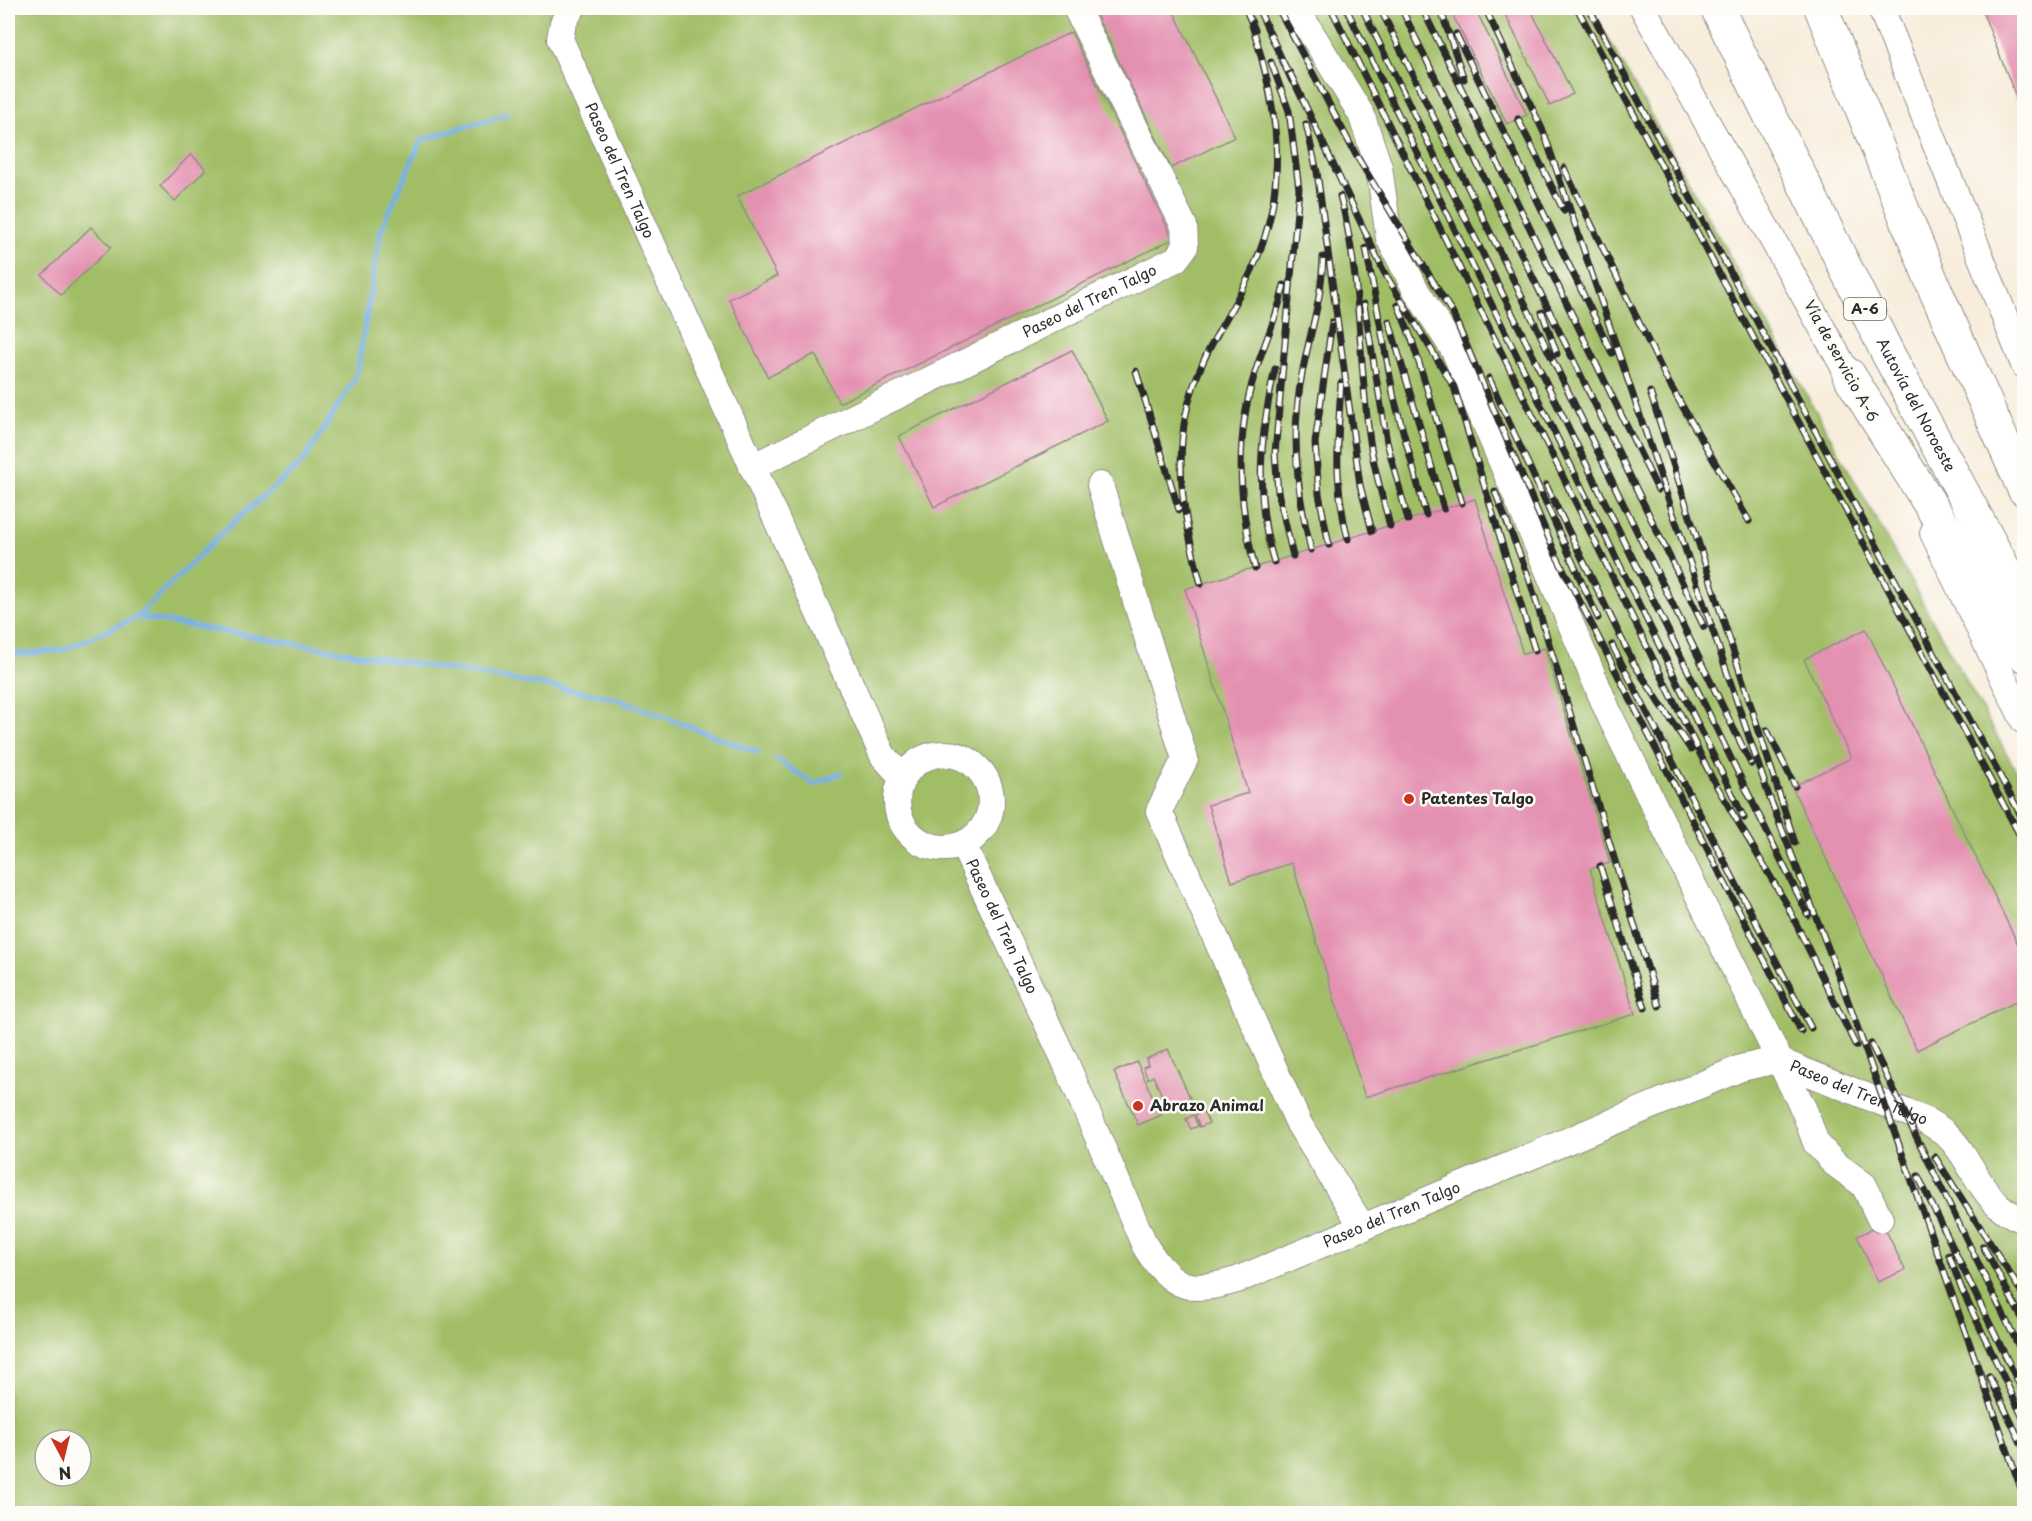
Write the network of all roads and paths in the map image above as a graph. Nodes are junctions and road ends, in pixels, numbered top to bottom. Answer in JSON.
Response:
{"nodes":[{"id":1,"x":572,"y":8,"type":"edge"},
{"id":2,"x":1076,"y":8,"type":"edge"},
{"id":3,"x":1296,"y":8,"type":"edge"},
{"id":4,"x":1643,"y":8,"type":"edge"},
{"id":5,"x":1717,"y":8,"type":"edge"},
{"id":6,"x":1821,"y":8,"type":"edge"},
{"id":7,"x":1881,"y":8,"type":"edge"},
{"id":8,"x":2025,"y":365,"type":"edge"},
{"id":9,"x":1850,"y":375,"type":"junction"},
{"id":10,"x":752,"y":467,"type":"junction"},
{"id":11,"x":1100,"y":485,"type":"dead end"},
{"id":12,"x":2025,"y":489,"type":"edge"},
{"id":13,"x":2025,"y":606,"type":"edge"},
{"id":14,"x":2025,"y":655,"type":"edge"},
{"id":15,"x":2025,"y":722,"type":"edge"},
{"id":16,"x":903,"y":778,"type":"junction"},
{"id":17,"x":963,"y":845,"type":"junction"},
{"id":18,"x":1777,"y":1060,"type":"junction"},
{"id":19,"x":1880,"y":1219,"type":"dead end"},
{"id":20,"x":2025,"y":1220,"type":"edge"},
{"id":21,"x":1364,"y":1228,"type":"junction"}],
"edges":[{"from":1,"to":10,"type":"street","name":"Paseo del Tren Talgo"},
{"from":2,"to":10,"type":"street","name":"Paseo del Tren Talgo"},
{"from":3,"to":18,"type":"street"},
{"from":4,"to":9,"type":"street","name":"Vía de servicio A-6"},
{"from":5,"to":13,"type":"highway","name":"Autovía del Noroeste","number":"A-6"},
{"from":6,"to":12,"type":"highway"},
{"from":7,"to":8,"type":"street"},
{"from":9,"to":14,"type":"highway"},
{"from":9,"to":15,"type":"street","name":"Vía de servicio A-6"},
{"from":10,"to":16,"type":"street","name":"Paseo del Tren Talgo"},
{"from":11,"to":21,"type":"street"},
{"from":16,"to":17,"type":"street"},
{"from":16,"to":17,"type":"street"},
{"from":17,"to":21,"type":"street","name":"Paseo del Tren Talgo"},
{"from":18,"to":19,"type":"street"},
{"from":18,"to":20,"type":"street","name":"Paseo del Tren Talgo"},
{"from":18,"to":21,"type":"street","name":"Paseo del Tren Talgo"}]}
